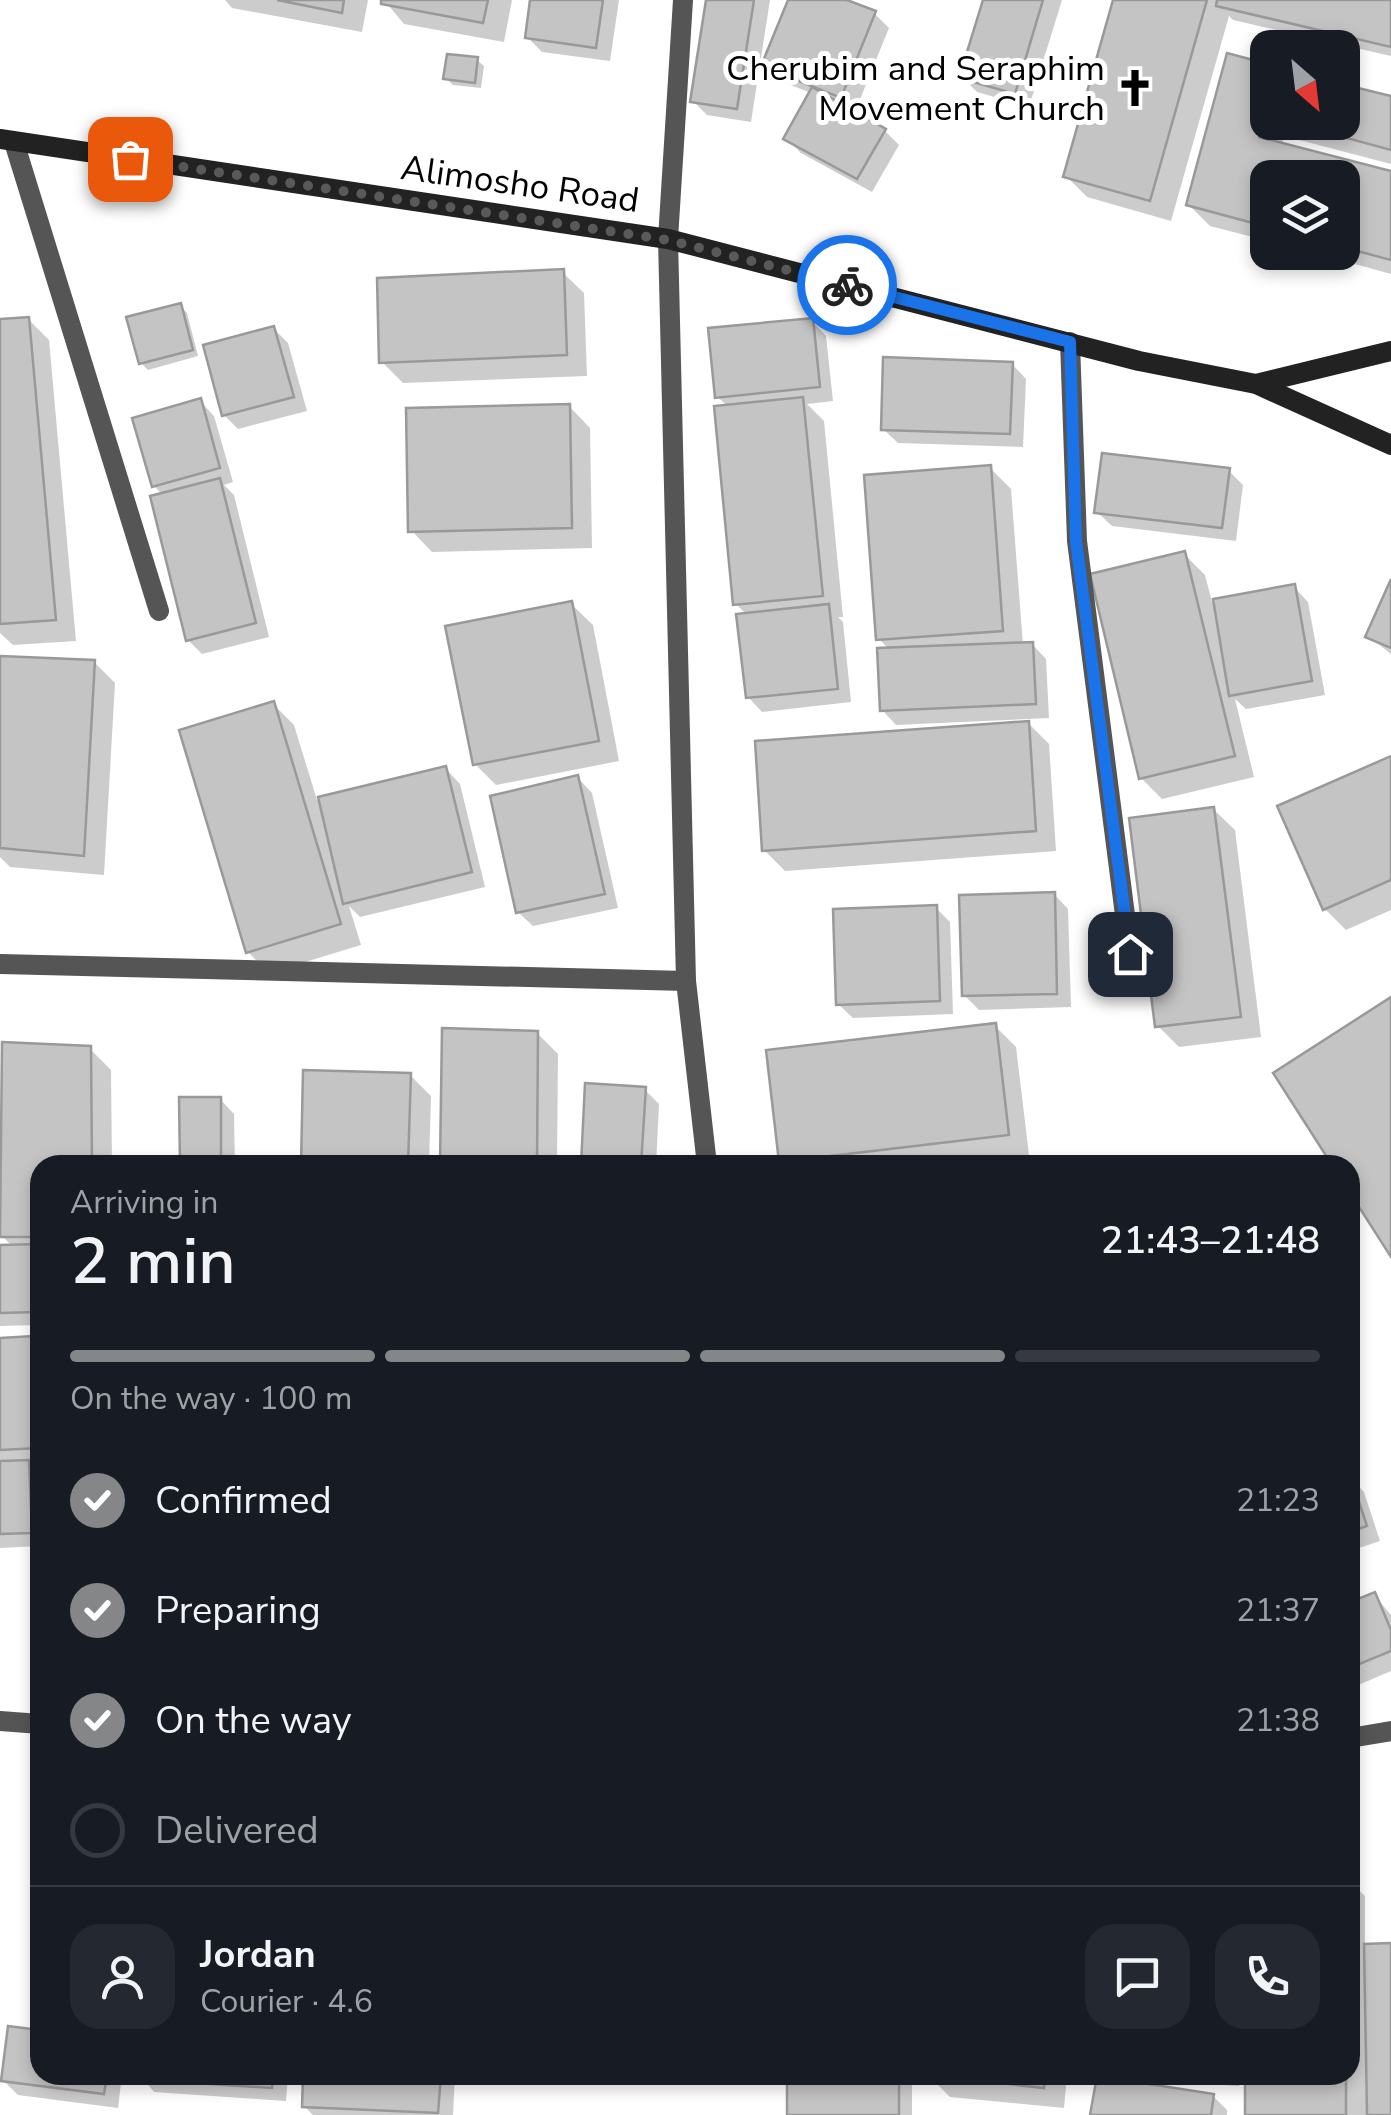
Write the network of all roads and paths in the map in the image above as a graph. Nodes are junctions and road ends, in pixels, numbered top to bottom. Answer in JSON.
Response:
{"nodes":[{"id":1,"x":684,"y":0,"type":"edge"},
{"id":2,"x":7,"y":141,"type":"edge"},
{"id":3,"x":668,"y":240,"type":"junction"},
{"id":4,"x":1070,"y":342,"type":"junction"},
{"id":5,"x":1391,"y":351,"type":"edge"},
{"id":6,"x":1256,"y":384,"type":"junction"},
{"id":7,"x":1391,"y":445,"type":"edge"},
{"id":8,"x":159,"y":611,"type":"dead end"},
{"id":9,"x":1130,"y":954,"type":"dead end"},
{"id":10,"x":0,"y":964,"type":"edge"},
{"id":11,"x":686,"y":981,"type":"junction"},
{"id":12,"x":706,"y":1155,"type":"edge"},
{"id":13,"x":0,"y":1721,"type":"edge"},
{"id":14,"x":30,"y":1723,"type":"edge"},
{"id":15,"x":1391,"y":1730,"type":"edge"},
{"id":16,"x":1360,"y":1736,"type":"edge"}],
"edges":[{"from":1,"to":3,"type":"street"},
{"from":2,"to":3,"type":"main road","name":"Alimosho Road"},
{"from":2,"to":8,"type":"street"},
{"from":3,"to":4,"type":"main road","name":"Alimosho Road"},
{"from":3,"to":11,"type":"street"},
{"from":4,"to":6,"type":"main road","name":"Alimosho Road"},
{"from":4,"to":9,"type":"street"},
{"from":5,"to":6,"type":"main road","name":"Alimosho Road"},
{"from":6,"to":7,"type":"main road","name":"Alimosho Road"},
{"from":10,"to":11,"type":"street"},
{"from":11,"to":12,"type":"street"},
{"from":13,"to":14,"type":"street"},
{"from":15,"to":16,"type":"street"}]}
